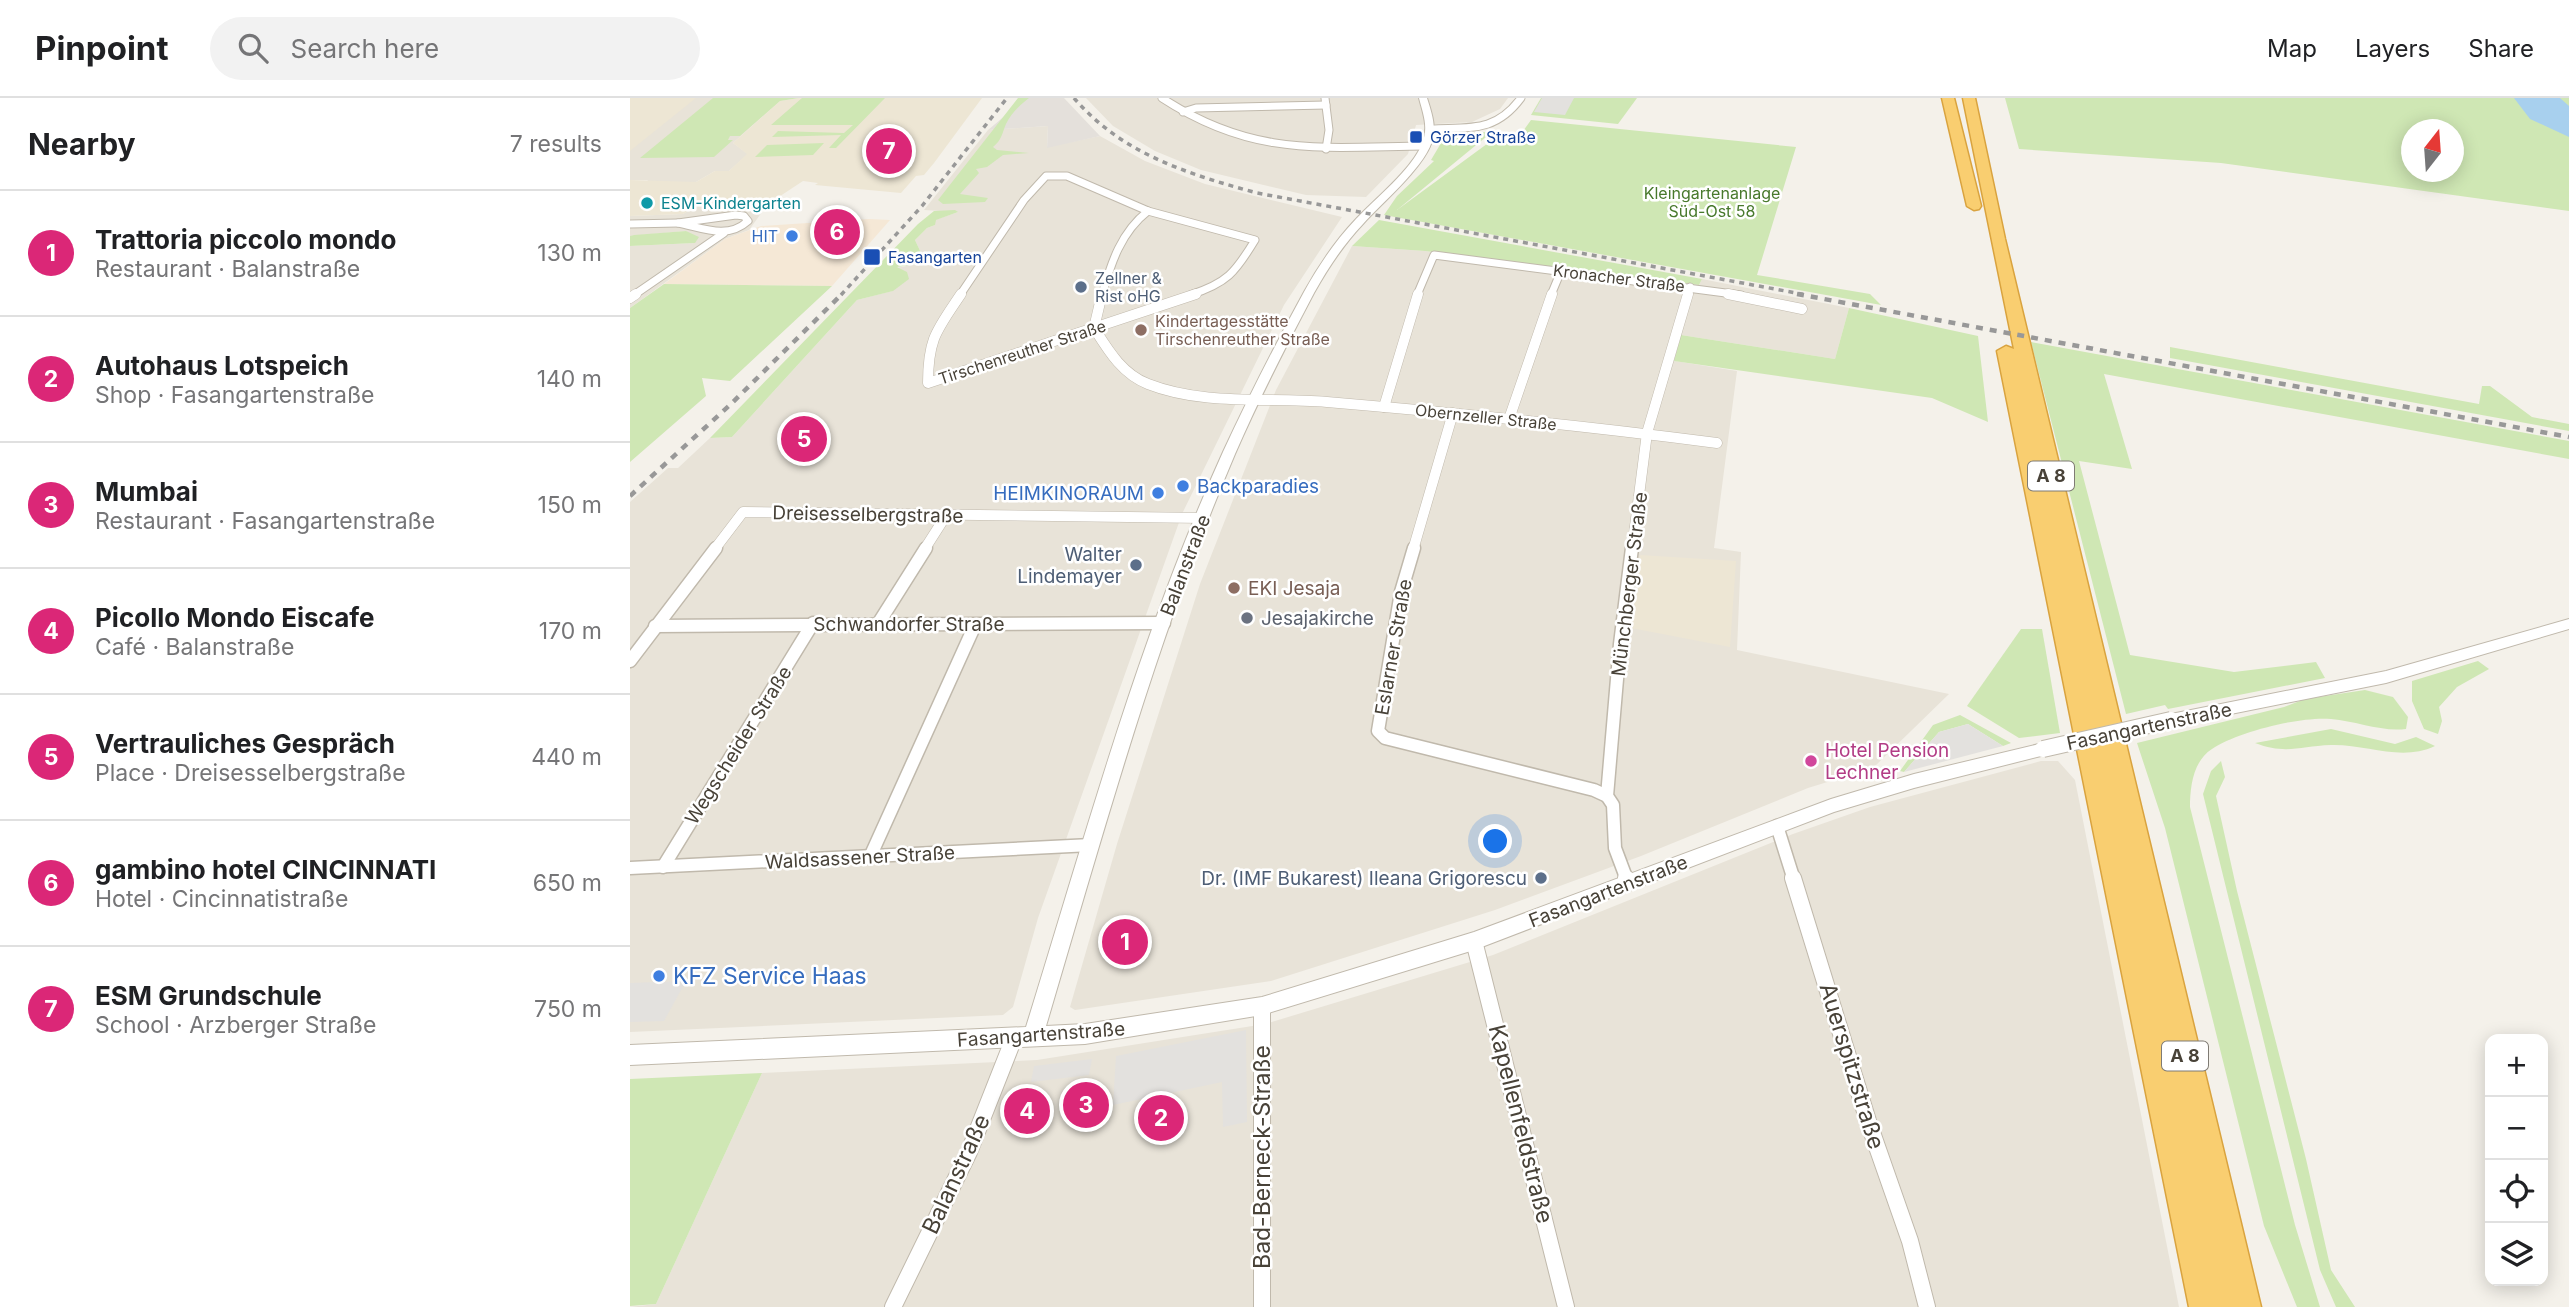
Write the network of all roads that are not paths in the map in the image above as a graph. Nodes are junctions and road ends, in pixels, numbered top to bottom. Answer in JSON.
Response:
{"nodes":[{"id":1,"x":1162,"y":98,"type":"edge"},
{"id":2,"x":1423,"y":98,"type":"edge"},
{"id":3,"x":1521,"y":98,"type":"edge"},
{"id":4,"x":1948,"y":98,"type":"edge"},
{"id":5,"x":1969,"y":98,"type":"edge"},
{"id":6,"x":1325,"y":102,"type":"edge"},
{"id":7,"x":1183,"y":112,"type":"junction"},
{"id":8,"x":1431,"y":129,"type":"junction"},
{"id":9,"x":1426,"y":146,"type":"junction"},
{"id":10,"x":1326,"y":149,"type":"junction"},
{"id":11,"x":1148,"y":211,"type":"junction"},
{"id":12,"x":717,"y":219,"type":"junction"},
{"id":13,"x":678,"y":223,"type":"junction"},
{"id":14,"x":630,"y":224,"type":"edge"},
{"id":15,"x":710,"y":231,"type":"junction"},
{"id":16,"x":724,"y":232,"type":"junction"},
{"id":17,"x":698,"y":251,"type":"junction"},
{"id":18,"x":1561,"y":271,"type":"junction"},
{"id":19,"x":1690,"y":287,"type":"junction"},
{"id":20,"x":630,"y":298,"type":"edge"},
{"id":21,"x":1802,"y":309,"type":"dead end"},
{"id":22,"x":1094,"y":328,"type":"junction"},
{"id":23,"x":1254,"y":399,"type":"junction"},
{"id":24,"x":1384,"y":407,"type":"junction"},
{"id":25,"x":1453,"y":413,"type":"junction"},
{"id":26,"x":1509,"y":419,"type":"junction"},
{"id":27,"x":1647,"y":433,"type":"junction"},
{"id":28,"x":1717,"y":443,"type":"dead end"},
{"id":29,"x":947,"y":514,"type":"junction"},
{"id":30,"x":1203,"y":518,"type":"junction"},
{"id":31,"x":1164,"y":622,"type":"junction"},
{"id":32,"x":813,"y":623,"type":"junction"},
{"id":33,"x":878,"y":624,"type":"junction"},
{"id":34,"x":2569,"y":624,"type":"edge"},
{"id":35,"x":975,"y":625,"type":"junction"},
{"id":36,"x":655,"y":626,"type":"junction"},
{"id":37,"x":630,"y":661,"type":"edge"},
{"id":38,"x":1607,"y":796,"type":"junction"},
{"id":39,"x":1777,"y":826,"type":"junction"},
{"id":40,"x":1091,"y":845,"type":"junction"},
{"id":41,"x":870,"y":856,"type":"junction"},
{"id":42,"x":630,"y":867,"type":"edge"},
{"id":43,"x":663,"y":867,"type":"junction"},
{"id":44,"x":1628,"y":883,"type":"junction"},
{"id":45,"x":1474,"y":942,"type":"junction"},
{"id":46,"x":1262,"y":1006,"type":"junction"},
{"id":47,"x":1023,"y":1038,"type":"junction"},
{"id":48,"x":630,"y":1055,"type":"edge"},
{"id":49,"x":893,"y":1307,"type":"edge"},
{"id":50,"x":1262,"y":1307,"type":"edge"},
{"id":51,"x":1566,"y":1307,"type":"edge"},
{"id":52,"x":1927,"y":1307,"type":"edge"},
{"id":53,"x":2207,"y":1307,"type":"edge"},
{"id":54,"x":2243,"y":1307,"type":"edge"}],
"edges":[{"from":1,"to":7,"type":"street"},
{"from":2,"to":8,"type":"street"},
{"from":3,"to":8,"type":"street"},
{"from":4,"to":53,"type":"highway","number":"A 8"},
{"from":5,"to":54,"type":"highway","number":"A 8"},
{"from":6,"to":7,"type":"street"},
{"from":6,"to":10,"type":"street"},
{"from":7,"to":10,"type":"street"},
{"from":8,"to":9,"type":"street","name":"Balanstraße"},
{"from":9,"to":10,"type":"street"},
{"from":9,"to":23,"type":"street","name":"Balanstraße"},
{"from":11,"to":22,"type":"street"},
{"from":11,"to":22,"type":"street","name":"Tirschenreuther Straße"},
{"from":11,"to":22,"type":"street","name":"Tirschenreuther Straße"},
{"from":12,"to":13,"type":"street"},
{"from":12,"to":15,"type":"street"},
{"from":12,"to":16,"type":"street"},
{"from":13,"to":14,"type":"street"},
{"from":13,"to":15,"type":"street"},
{"from":15,"to":16,"type":"street"},
{"from":15,"to":17,"type":"street"},
{"from":16,"to":17,"type":"street"},
{"from":17,"to":20,"type":"street"},
{"from":18,"to":19,"type":"street","name":"Kronacher Straße"},
{"from":18,"to":24,"type":"street","name":"Kronacher Straße"},
{"from":18,"to":26,"type":"street"},
{"from":19,"to":21,"type":"street","name":"Kronacher Straße"},
{"from":19,"to":27,"type":"street","name":"Münchberger Straße"},
{"from":22,"to":23,"type":"street","name":"Obernzeller Straße"},
{"from":23,"to":24,"type":"street","name":"Obernzeller Straße"},
{"from":23,"to":30,"type":"street","name":"Balanstraße"},
{"from":24,"to":25,"type":"street","name":"Obernzeller Straße"},
{"from":25,"to":26,"type":"street","name":"Obernzeller Straße"},
{"from":25,"to":38,"type":"street","name":"Eslarner Straße"},
{"from":26,"to":27,"type":"street","name":"Obernzeller Straße"},
{"from":27,"to":28,"type":"street","name":"Obernzeller Straße"},
{"from":27,"to":38,"type":"street","name":"Münchberger Straße"},
{"from":29,"to":30,"type":"street","name":"Dreisesselbergstraße"},
{"from":29,"to":33,"type":"street"},
{"from":29,"to":36,"type":"street","name":"Dreisesselbergstraße"},
{"from":30,"to":31,"type":"street","name":"Balanstraße"},
{"from":31,"to":35,"type":"street","name":"Schwandorfer Straße"},
{"from":31,"to":40,"type":"street","name":"Balanstraße"},
{"from":32,"to":33,"type":"street","name":"Schwandorfer Straße"},
{"from":32,"to":36,"type":"street","name":"Schwandorfer Straße"},
{"from":32,"to":43,"type":"street","name":"Wegscheider Straße"},
{"from":33,"to":35,"type":"street","name":"Schwandorfer Straße"},
{"from":34,"to":39,"type":"street","name":"Fasangartenstraße","bridge":true},
{"from":35,"to":41,"type":"street"},
{"from":36,"to":37,"type":"street"},
{"from":38,"to":44,"type":"street","name":"Münchberger Straße"},
{"from":39,"to":44,"type":"street","name":"Fasangartenstraße"},
{"from":39,"to":52,"type":"street","name":"Auerspitzstraße"},
{"from":40,"to":41,"type":"street","name":"Waldsassener Straße"},
{"from":40,"to":47,"type":"street","name":"Balanstraße"},
{"from":41,"to":43,"type":"street","name":"Waldsassener Straße"},
{"from":42,"to":43,"type":"street","name":"Waldsassener Straße"},
{"from":44,"to":45,"type":"street","name":"Fasangartenstraße"},
{"from":45,"to":46,"type":"street","name":"Fasangartenstraße"},
{"from":45,"to":51,"type":"street","name":"Kapellenfeldstraße"},
{"from":46,"to":47,"type":"street","name":"Fasangartenstraße"},
{"from":46,"to":50,"type":"street","name":"Bad-Berneck-Straße"},
{"from":47,"to":48,"type":"street","name":"Fasangartenstraße"},
{"from":47,"to":49,"type":"street","name":"Balanstraße"}]}
